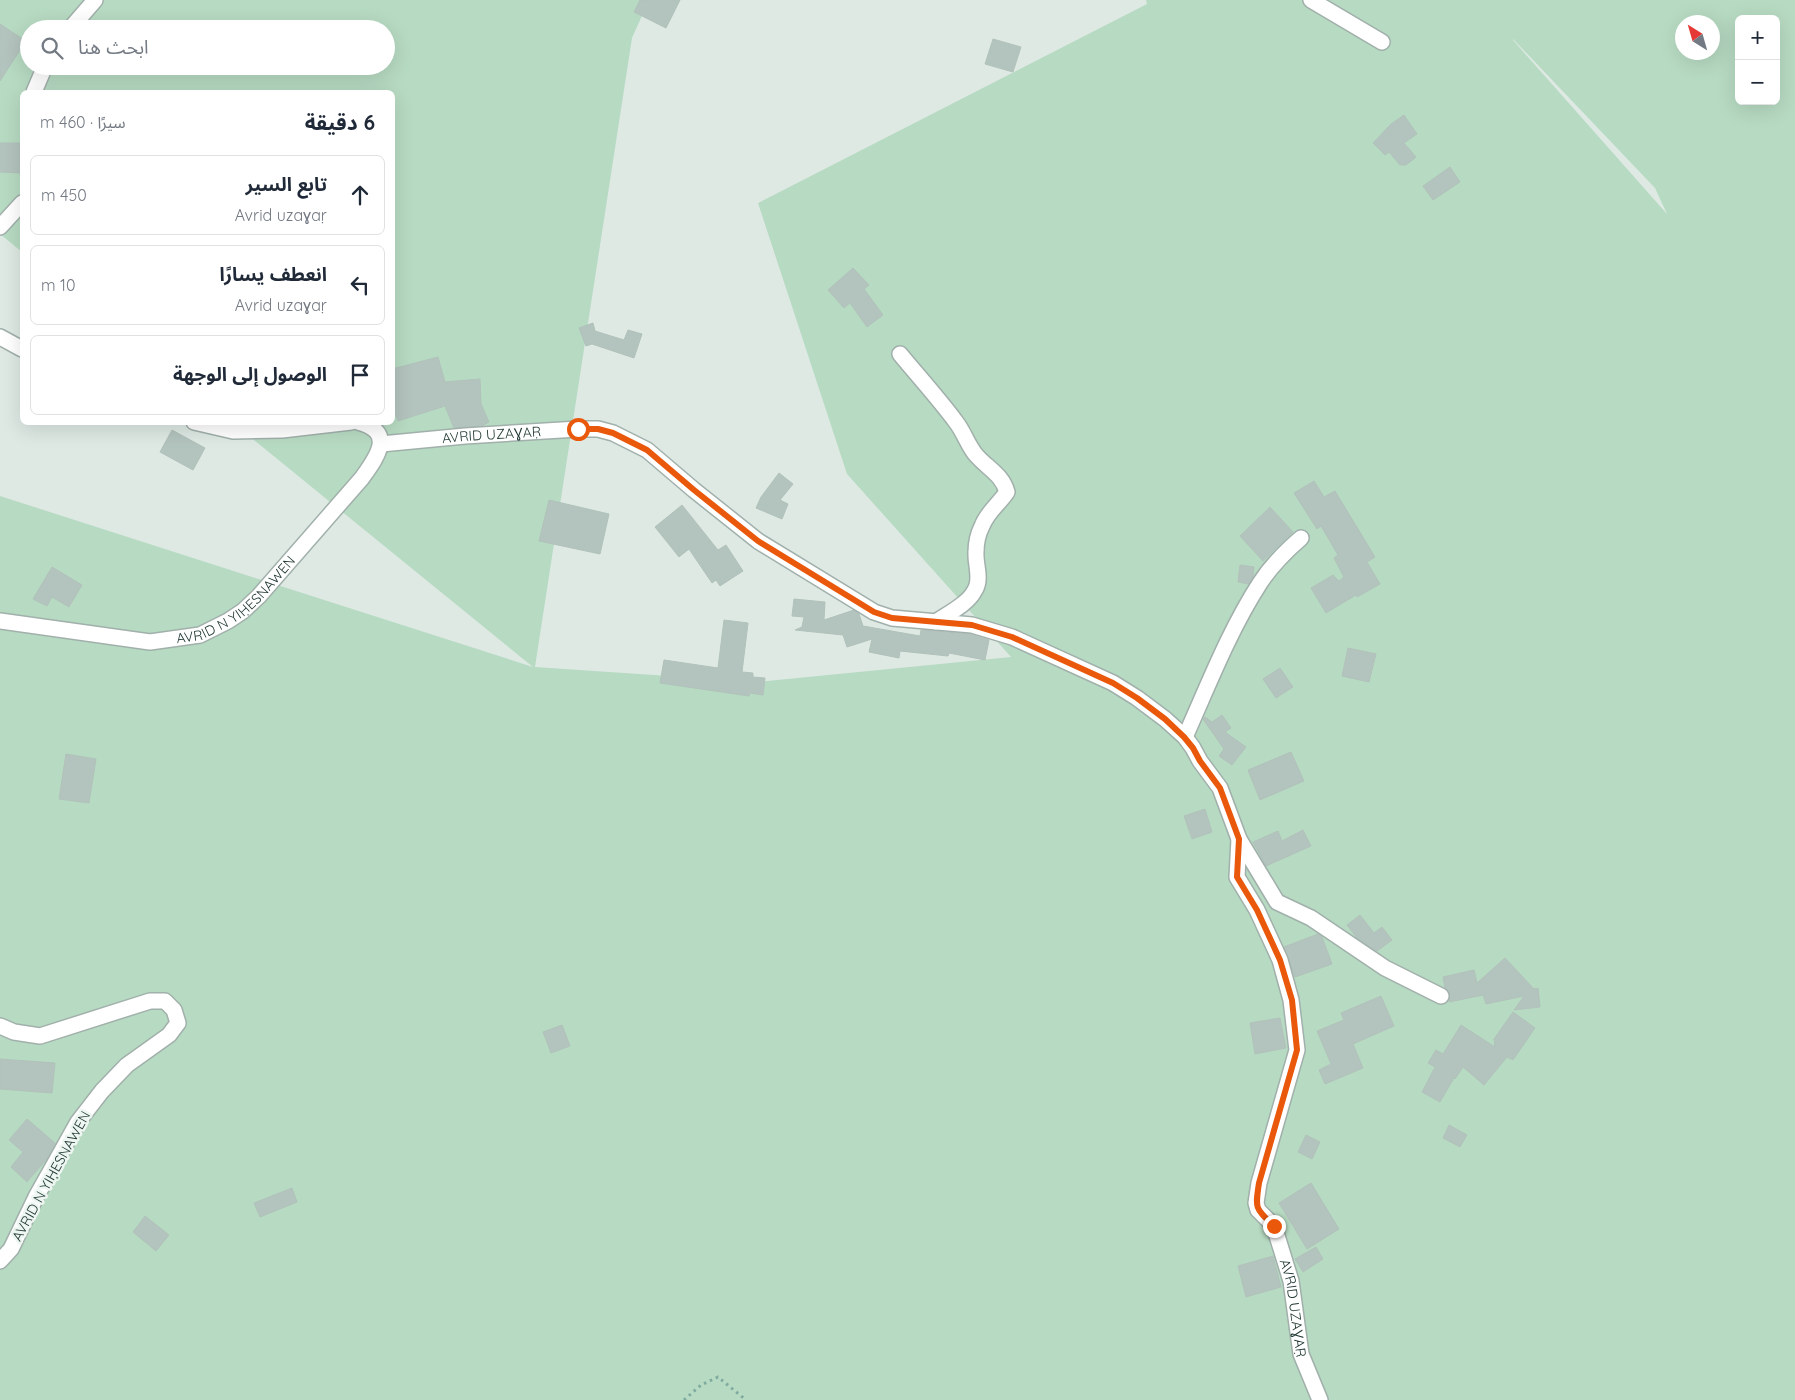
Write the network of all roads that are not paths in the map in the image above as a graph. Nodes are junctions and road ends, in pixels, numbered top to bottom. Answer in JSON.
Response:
{"nodes":[{"id":1,"x":95,"y":0,"type":"edge"},
{"id":2,"x":1312,"y":0,"type":"edge"},
{"id":3,"x":78,"y":20,"type":"edge"},
{"id":4,"x":1382,"y":42,"type":"dead end"},
{"id":5,"x":41,"y":75,"type":"edge"},
{"id":6,"x":35,"y":90,"type":"edge"},
{"id":7,"x":20,"y":206,"type":"edge"},
{"id":8,"x":0,"y":227,"type":"edge"},
{"id":9,"x":0,"y":337,"type":"edge"},
{"id":10,"x":20,"y":348,"type":"edge"},
{"id":11,"x":900,"y":354,"type":"dead end"},
{"id":12,"x":207,"y":425,"type":"edge"},
{"id":13,"x":325,"y":425,"type":"edge"},
{"id":14,"x":369,"y":425,"type":"edge"},
{"id":15,"x":381,"y":444,"type":"junction"},
{"id":16,"x":1301,"y":538,"type":"dead end"},
{"id":17,"x":0,"y":621,"type":"edge"},
{"id":18,"x":936,"y":622,"type":"junction"},
{"id":19,"x":1184,"y":737,"type":"junction"},
{"id":20,"x":1239,"y":839,"type":"junction"},
{"id":21,"x":1441,"y":996,"type":"dead end"},
{"id":22,"x":0,"y":1026,"type":"edge"},
{"id":23,"x":0,"y":1261,"type":"edge"},
{"id":24,"x":1320,"y":1400,"type":"edge"}],
"edges":[{"from":1,"to":3,"type":"street"},
{"from":2,"to":4,"type":"street"},
{"from":5,"to":6,"type":"street"},
{"from":7,"to":8,"type":"street"},
{"from":9,"to":10,"type":"street"},
{"from":11,"to":18,"type":"street"},
{"from":12,"to":13,"type":"street"},
{"from":14,"to":15,"type":"street"},
{"from":15,"to":17,"type":"street","name":"AVRID N YIḤESNAWEN"},
{"from":15,"to":18,"type":"street","name":"AVRID UZAƔAṚ"},
{"from":16,"to":19,"type":"street"},
{"from":18,"to":19,"type":"street","name":"AVRID UZAƔAṚ"},
{"from":19,"to":20,"type":"street","name":"AVRID UZAƔAṚ"},
{"from":20,"to":21,"type":"street"},
{"from":20,"to":24,"type":"street","name":"AVRID UZAƔAṚ"},
{"from":22,"to":23,"type":"street","name":"AVRID N YIḤESNAWEN"}]}
